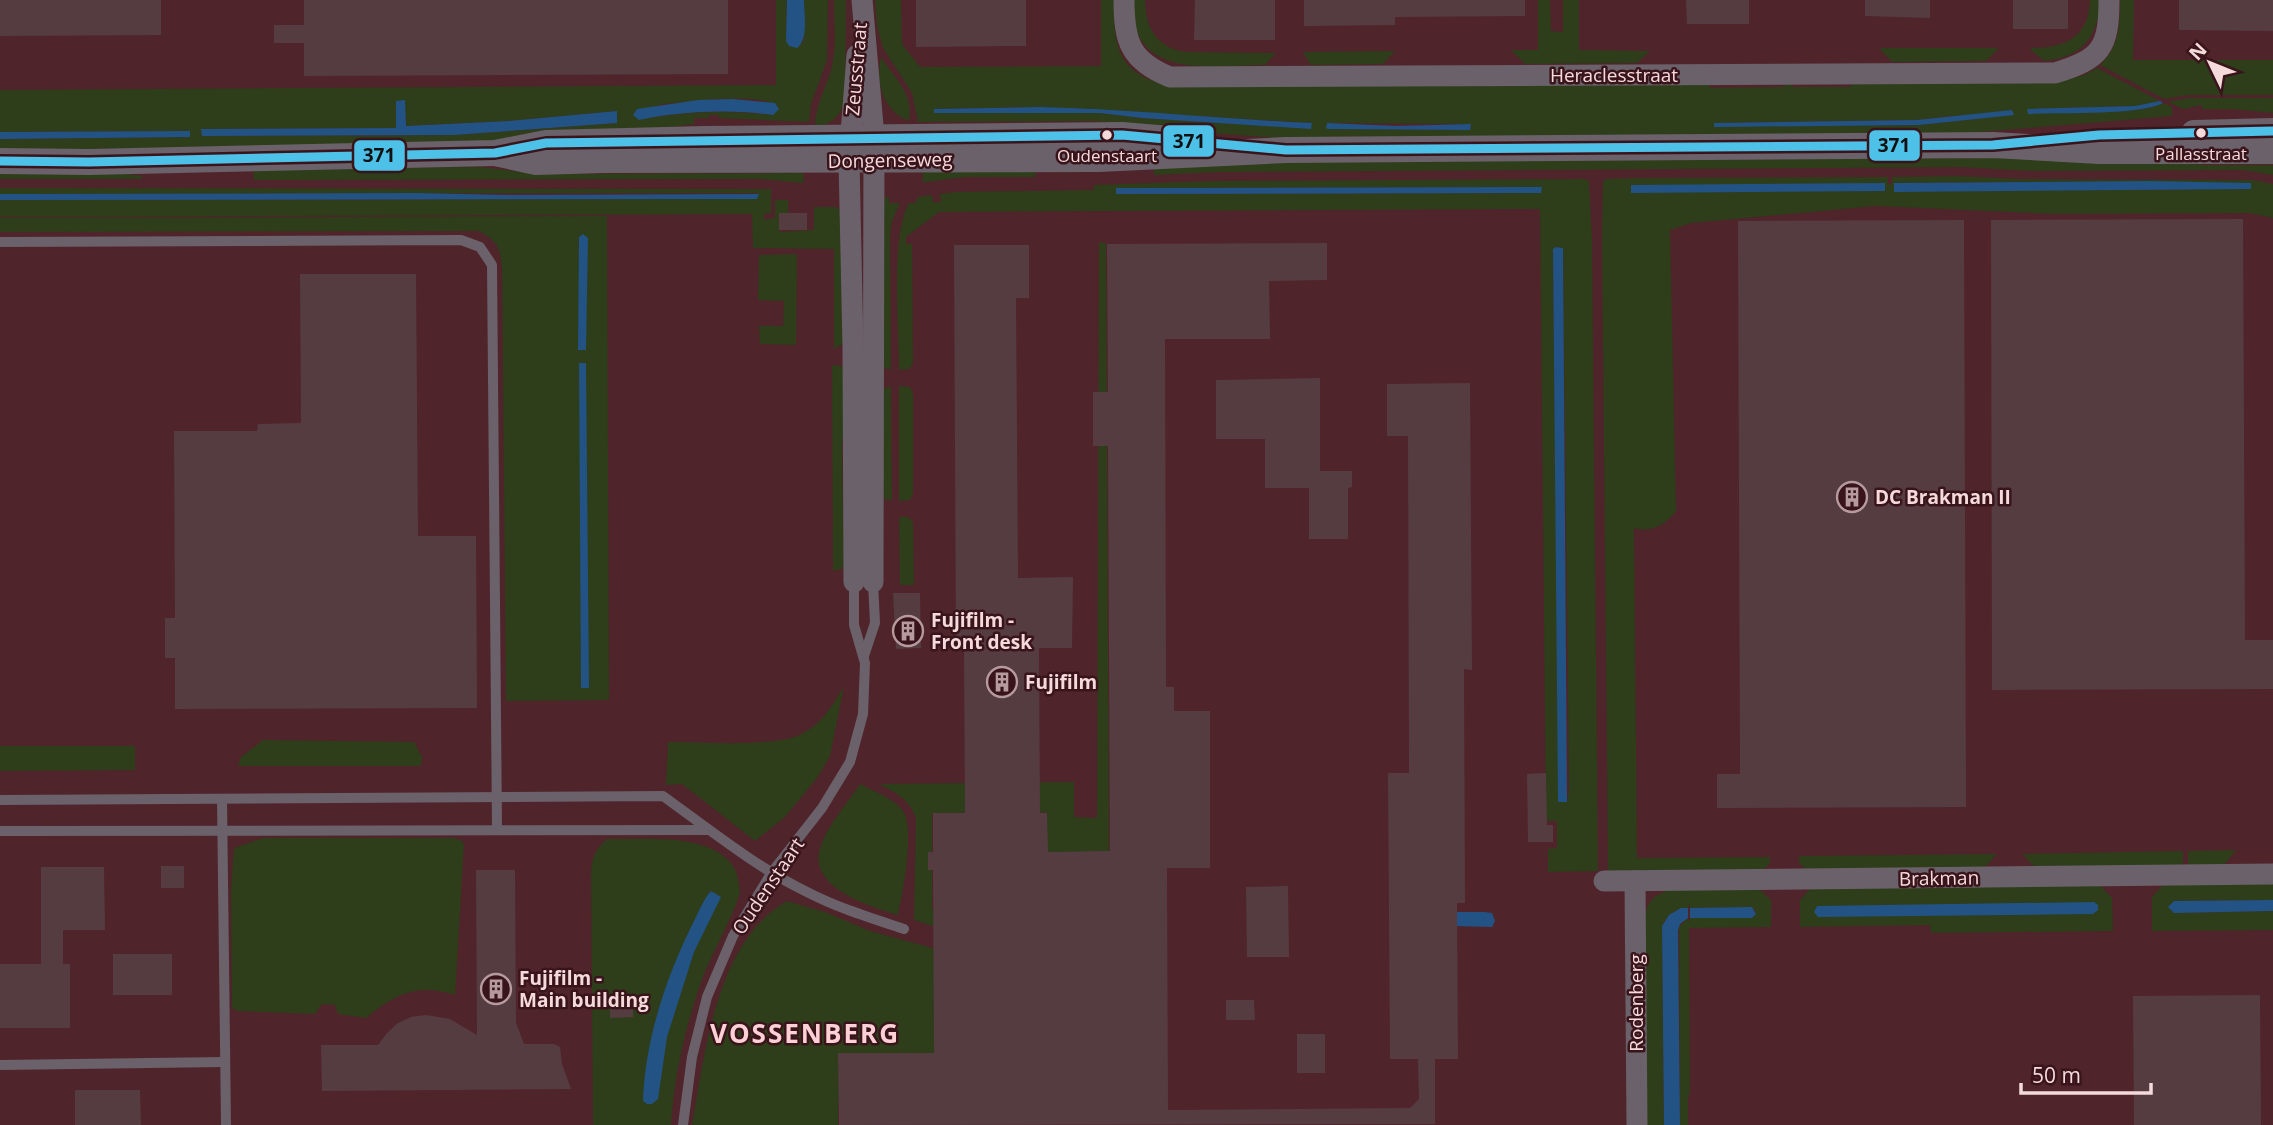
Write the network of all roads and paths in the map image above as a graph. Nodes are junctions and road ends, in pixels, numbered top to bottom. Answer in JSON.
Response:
{"nodes":[{"id":1,"x":1124,"y":0,"type":"edge"},
{"id":2,"x":2109,"y":0,"type":"edge"},
{"id":3,"x":862,"y":1,"type":"edge"},
{"id":4,"x":2273,"y":131,"type":"edge"},
{"id":5,"x":1993,"y":145,"type":"junction"},
{"id":6,"x":861,"y":149,"type":"junction"},
{"id":7,"x":2273,"y":151,"type":"edge"},
{"id":8,"x":0,"y":161,"type":"edge"},
{"id":9,"x":0,"y":242,"type":"edge"},
{"id":10,"x":863,"y":582,"type":"junction"},
{"id":11,"x":864,"y":656,"type":"junction"},
{"id":12,"x":497,"y":797,"type":"junction"},
{"id":13,"x":222,"y":799,"type":"junction"},
{"id":14,"x":0,"y":800,"type":"edge"},
{"id":15,"x":497,"y":829,"type":"junction"},
{"id":16,"x":222,"y":830,"type":"junction"},
{"id":17,"x":710,"y":830,"type":"junction"},
{"id":18,"x":0,"y":831,"type":"edge"},
{"id":19,"x":772,"y":872,"type":"junction"},
{"id":20,"x":2273,"y":874,"type":"edge"},
{"id":21,"x":1604,"y":881,"type":"dead end"},
{"id":22,"x":1635,"y":881,"type":"junction"},
{"id":23,"x":904,"y":929,"type":"dead end"},
{"id":24,"x":225,"y":1062,"type":"junction"},
{"id":25,"x":0,"y":1065,"type":"edge"},
{"id":26,"x":226,"y":1125,"type":"edge"},
{"id":27,"x":683,"y":1125,"type":"edge"},
{"id":28,"x":1637,"y":1125,"type":"edge"}],
"edges":[{"from":1,"to":2,"type":"street","name":"Heraclesstraat"},
{"from":3,"to":6,"type":"street","name":"Zeusstraat"},
{"from":4,"to":5,"type":"street","name":"Dongenseweg"},
{"from":5,"to":6,"type":"street","name":"Dongenseweg"},
{"from":5,"to":7,"type":"street","name":"Dongenseweg"},
{"from":6,"to":8,"type":"street","name":"Dongenseweg"},
{"from":6,"to":10,"type":"street","name":"Oudenstaart"},
{"from":9,"to":12,"type":"lane"},
{"from":10,"to":11,"type":"lane","name":"Oudenstaart"},
{"from":10,"to":11,"type":"lane","name":"Oudenstaart"},
{"from":11,"to":19,"type":"lane","name":"Oudenstaart"},
{"from":12,"to":13,"type":"lane"},
{"from":12,"to":15,"type":"lane"},
{"from":12,"to":17,"type":"lane"},
{"from":13,"to":14,"type":"lane"},
{"from":13,"to":16,"type":"lane"},
{"from":15,"to":16,"type":"lane"},
{"from":15,"to":17,"type":"lane"},
{"from":16,"to":18,"type":"lane"},
{"from":16,"to":24,"type":"lane"},
{"from":17,"to":19,"type":"lane"},
{"from":19,"to":23,"type":"lane"},
{"from":19,"to":27,"type":"lane","name":"Oudenstaart"},
{"from":20,"to":22,"type":"street","name":"Brakman"},
{"from":21,"to":22,"type":"street","name":"Brakman"},
{"from":22,"to":28,"type":"street","name":"Rodenberg"},
{"from":24,"to":25,"type":"lane"},
{"from":24,"to":26,"type":"lane"}]}
